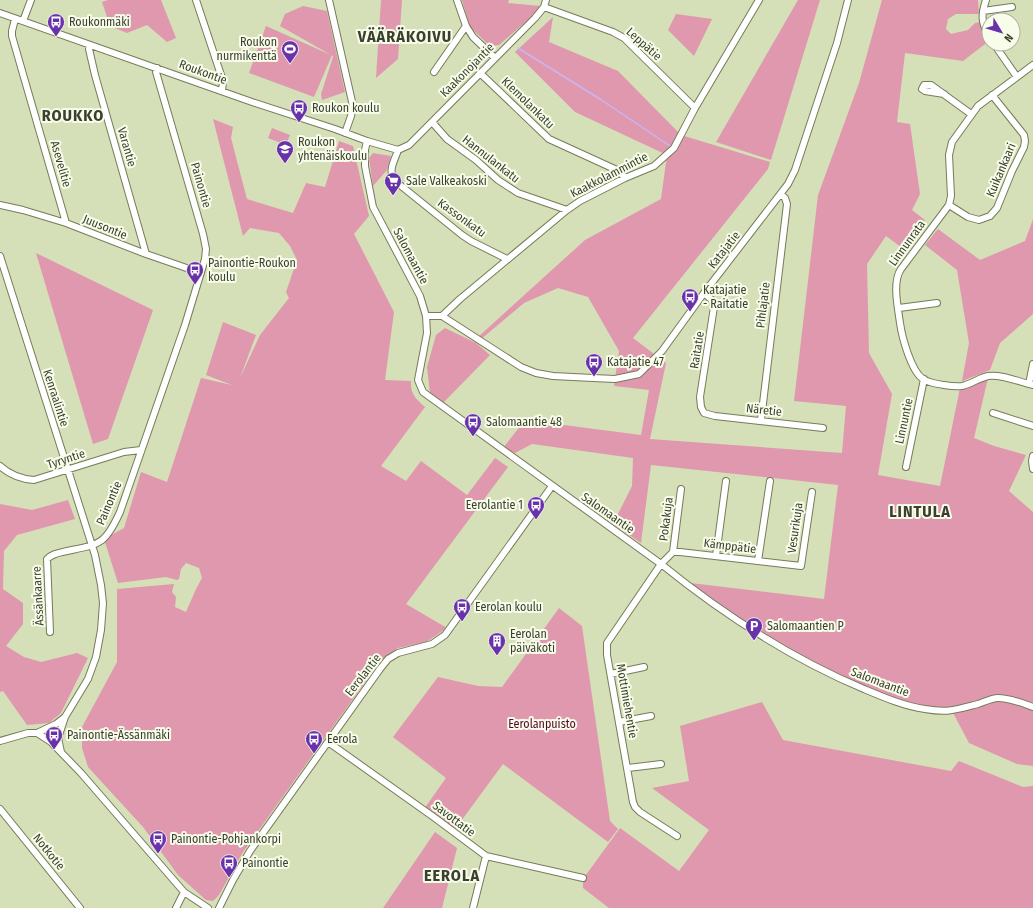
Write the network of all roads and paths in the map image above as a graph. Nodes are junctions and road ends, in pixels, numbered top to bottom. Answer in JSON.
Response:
{"nodes":[{"id":1,"x":31,"y":0,"type":"edge"},
{"id":2,"x":196,"y":0,"type":"edge"},
{"id":3,"x":329,"y":0,"type":"edge"},
{"id":4,"x":457,"y":0,"type":"edge"},
{"id":5,"x":546,"y":0,"type":"edge"},
{"id":6,"x":758,"y":0,"type":"edge"},
{"id":7,"x":848,"y":0,"type":"edge"},
{"id":8,"x":986,"y":0,"type":"edge"},
{"id":9,"x":544,"y":7,"type":"junction"},
{"id":10,"x":1012,"y":7,"type":"dead end"},
{"id":11,"x":983,"y":11,"type":"joint"},
{"id":12,"x":0,"y":13,"type":"edge"},
{"id":13,"x":15,"y":19,"type":"junction"},
{"id":14,"x":23,"y":21,"type":"junction"},
{"id":15,"x":466,"y":26,"type":"junction"},
{"id":16,"x":90,"y":45,"type":"junction"},
{"id":17,"x":1000,"y":52,"type":"edge"},
{"id":18,"x":495,"y":58,"type":"junction"},
{"id":19,"x":1033,"y":65,"type":"edge"},
{"id":20,"x":157,"y":68,"type":"junction"},
{"id":21,"x":434,"y":72,"type":"dead end"},
{"id":22,"x":480,"y":73,"type":"junction"},
{"id":23,"x":1017,"y":77,"type":"junction"},
{"id":24,"x":222,"y":91,"type":"junction"},
{"id":25,"x":944,"y":94,"type":"dead end"},
{"id":26,"x":992,"y":95,"type":"junction"},
{"id":27,"x":695,"y":108,"type":"junction"},
{"id":28,"x":971,"y":114,"type":"junction"},
{"id":29,"x":432,"y":122,"type":"junction"},
{"id":30,"x":345,"y":133,"type":"junction"},
{"id":31,"x":367,"y":142,"type":"junction"},
{"id":32,"x":398,"y":150,"type":"junction"},
{"id":33,"x":625,"y":178,"type":"junction"},
{"id":34,"x":781,"y":194,"type":"junction"},
{"id":35,"x":0,"y":205,"type":"edge"},
{"id":36,"x":948,"y":205,"type":"junction"},
{"id":37,"x":567,"y":210,"type":"junction"},
{"id":38,"x":66,"y":223,"type":"junction"},
{"id":39,"x":146,"y":254,"type":"junction"},
{"id":40,"x":0,"y":256,"type":"edge"},
{"id":41,"x":507,"y":259,"type":"junction"},
{"id":42,"x":201,"y":273,"type":"junction"},
{"id":43,"x":704,"y":293,"type":"junction"},
{"id":44,"x":937,"y":303,"type":"dead end"},
{"id":45,"x":898,"y":308,"type":"junction"},
{"id":46,"x":426,"y":316,"type":"junction"},
{"id":47,"x":442,"y":316,"type":"junction"},
{"id":48,"x":1033,"y":364,"type":"edge"},
{"id":49,"x":924,"y":380,"type":"junction"},
{"id":50,"x":1031,"y":385,"type":"edge"},
{"id":51,"x":704,"y":413,"type":"joint"},
{"id":52,"x":993,"y":413,"type":"dead end"},
{"id":53,"x":761,"y":420,"type":"junction"},
{"id":54,"x":1033,"y":426,"type":"edge"},
{"id":55,"x":823,"y":428,"type":"dead end"},
{"id":56,"x":141,"y":450,"type":"junction"},
{"id":57,"x":1033,"y":456,"type":"edge"},
{"id":58,"x":0,"y":466,"type":"edge"},
{"id":59,"x":906,"y":467,"type":"dead end"},
{"id":60,"x":67,"y":469,"type":"junction"},
{"id":61,"x":1033,"y":469,"type":"edge"},
{"id":62,"x":726,"y":481,"type":"dead end"},
{"id":63,"x":770,"y":481,"type":"dead end"},
{"id":64,"x":552,"y":486,"type":"junction"},
{"id":65,"x":681,"y":489,"type":"dead end"},
{"id":66,"x":812,"y":492,"type":"dead end"},
{"id":67,"x":92,"y":546,"type":"junction"},
{"id":68,"x":673,"y":552,"type":"junction"},
{"id":69,"x":716,"y":556,"type":"junction"},
{"id":70,"x":758,"y":561,"type":"junction"},
{"id":71,"x":661,"y":564,"type":"junction"},
{"id":72,"x":801,"y":566,"type":"joint"},
{"id":73,"x":50,"y":632,"type":"dead end"},
{"id":74,"x":644,"y":667,"type":"dead end"},
{"id":75,"x":611,"y":674,"type":"junction"},
{"id":76,"x":1033,"y":707,"type":"edge"},
{"id":77,"x":652,"y":716,"type":"dead end"},
{"id":78,"x":65,"y":717,"type":"junction"},
{"id":79,"x":620,"y":722,"type":"junction"},
{"id":80,"x":37,"y":733,"type":"junction"},
{"id":81,"x":0,"y":741,"type":"edge"},
{"id":82,"x":328,"y":742,"type":"junction"},
{"id":83,"x":61,"y":753,"type":"junction"},
{"id":84,"x":661,"y":764,"type":"dead end"},
{"id":85,"x":628,"y":768,"type":"junction"},
{"id":86,"x":0,"y":809,"type":"edge"},
{"id":87,"x":677,"y":836,"type":"dead end"},
{"id":88,"x":486,"y":856,"type":"junction"},
{"id":89,"x":583,"y":878,"type":"dead end"},
{"id":90,"x":184,"y":892,"type":"junction"},
{"id":91,"x":80,"y":908,"type":"edge"},
{"id":92,"x":176,"y":908,"type":"edge"},
{"id":93,"x":208,"y":908,"type":"edge"},
{"id":94,"x":219,"y":908,"type":"edge"},
{"id":95,"x":473,"y":908,"type":"edge"}],
"edges":[{"from":1,"to":14,"type":"street"},
{"from":2,"to":24,"type":"street"},
{"from":3,"to":30,"type":"street"},
{"from":4,"to":15,"type":"street"},
{"from":5,"to":9,"type":"street","name":"Kaakonojantie"},
{"from":6,"to":27,"type":"street","name":"Kaakkolammintie"},
{"from":7,"to":34,"type":"street","name":"Katajatie"},
{"from":8,"to":11,"type":"street"},
{"from":9,"to":18,"type":"street","name":"Kaakonojantie"},
{"from":9,"to":27,"type":"street","name":"Leppätie"},
{"from":10,"to":11,"type":"street"},
{"from":12,"to":13,"type":"street","name":"Roukontie"},
{"from":13,"to":14,"type":"street","name":"Roukontie"},
{"from":13,"to":38,"type":"street","name":"Asevelitie"},
{"from":14,"to":16,"type":"street","name":"Roukontie"},
{"from":15,"to":18,"type":"street"},
{"from":15,"to":21,"type":"street"},
{"from":16,"to":20,"type":"street","name":"Roukontie"},
{"from":16,"to":39,"type":"street","name":"Varantie"},
{"from":17,"to":23,"type":"street"},
{"from":18,"to":22,"type":"street","name":"Kaakonojantie"},
{"from":19,"to":23,"type":"street","name":"Linnunrata"},
{"from":20,"to":24,"type":"street","name":"Roukontie"},
{"from":20,"to":42,"type":"street","name":"Painontie"},
{"from":22,"to":29,"type":"street","name":"Kaakonojantie"},
{"from":22,"to":33,"type":"street","name":"Klemolankatu"},
{"from":23,"to":26,"type":"street","name":"Linnunrata"},
{"from":24,"to":30,"type":"street","name":"Roukontie"},
{"from":25,"to":28,"type":"street"},
{"from":26,"to":28,"type":"street","name":"Linnunrata"},
{"from":26,"to":36,"type":"street","name":"Kuikankaari"},
{"from":27,"to":33,"type":"street","name":"Kaakkolammintie"},
{"from":28,"to":36,"type":"street","name":"Linnunrata"},
{"from":29,"to":32,"type":"street","name":"Kaakonojantie"},
{"from":29,"to":37,"type":"street","name":"Hannulankatu"},
{"from":30,"to":31,"type":"street","name":"Roukontie"},
{"from":31,"to":32,"type":"street","name":"Roukontie"},
{"from":31,"to":46,"type":"street","name":"Salomaantie"},
{"from":32,"to":41,"type":"street","name":"Kassonkatu"},
{"from":33,"to":37,"type":"street","name":"Kaakkolammintie"},
{"from":34,"to":43,"type":"street","name":"Katajatie"},
{"from":34,"to":53,"type":"street","name":"Pihlajatie"},
{"from":35,"to":38,"type":"street","name":"Juusontie"},
{"from":36,"to":45,"type":"street","name":"Linnunrata"},
{"from":37,"to":41,"type":"street","name":"Kaakkolammintie"},
{"from":38,"to":39,"type":"street","name":"Juusontie"},
{"from":39,"to":42,"type":"street","name":"Juusontie"},
{"from":40,"to":60,"type":"street","name":"Kenraalintie"},
{"from":41,"to":47,"type":"street","name":"Kaakkolammintie"},
{"from":42,"to":56,"type":"street","name":"Painontie"},
{"from":43,"to":47,"type":"street","name":"Katajatie"},
{"from":43,"to":51,"type":"street","name":"Raitatie"},
{"from":44,"to":45,"type":"street"},
{"from":45,"to":49,"type":"street","name":"Linnunrata"},
{"from":46,"to":47,"type":"street"},
{"from":46,"to":64,"type":"street","name":"Salomaantie"},
{"from":48,"to":50,"type":"street"},
{"from":49,"to":50,"type":"street"},
{"from":49,"to":59,"type":"street","name":"Linnuntie"},
{"from":51,"to":53,"type":"street","name":"Näretie"},
{"from":52,"to":54,"type":"street"},
{"from":53,"to":55,"type":"street","name":"Näretie"},
{"from":56,"to":60,"type":"street","name":"Tyryntie"},
{"from":56,"to":67,"type":"street","name":"Painontie"},
{"from":57,"to":61,"type":"street"},
{"from":58,"to":60,"type":"street","name":"Tyryntie"},
{"from":60,"to":67,"type":"street","name":"Kenraalintie"},
{"from":62,"to":69,"type":"street"},
{"from":63,"to":70,"type":"street"},
{"from":64,"to":71,"type":"street","name":"Salomaantie"},
{"from":64,"to":82,"type":"street","name":"Eerolantie"},
{"from":65,"to":68,"type":"street","name":"Pokakuja"},
{"from":66,"to":72,"type":"street","name":"Vesurikuja"},
{"from":67,"to":73,"type":"street","name":"Ässänkaarre"},
{"from":67,"to":78,"type":"street"},
{"from":68,"to":69,"type":"street","name":"Kämppätie"},
{"from":68,"to":71,"type":"street"},
{"from":69,"to":70,"type":"street","name":"Kämppätie"},
{"from":70,"to":72,"type":"street","name":"Kämppätie"},
{"from":71,"to":75,"type":"street","name":"Mottimiehentie"},
{"from":71,"to":76,"type":"street","name":"Salomaantie"},
{"from":74,"to":75,"type":"street"},
{"from":75,"to":79,"type":"street","name":"Mottimiehentie"},
{"from":77,"to":79,"type":"street"},
{"from":78,"to":80,"type":"street"},
{"from":78,"to":83,"type":"street"},
{"from":79,"to":85,"type":"street","name":"Mottimiehentie"},
{"from":80,"to":81,"type":"street"},
{"from":80,"to":83,"type":"street"},
{"from":82,"to":88,"type":"street","name":"Savottatie"},
{"from":82,"to":94,"type":"street","name":"Eerolantie"},
{"from":83,"to":90,"type":"street"},
{"from":84,"to":85,"type":"street"},
{"from":85,"to":87,"type":"street","name":"Mottimiehentie"},
{"from":86,"to":91,"type":"street","name":"Notkotie"},
{"from":88,"to":89,"type":"street","name":"Savottatie"},
{"from":88,"to":95,"type":"street"},
{"from":90,"to":92,"type":"street"},
{"from":90,"to":93,"type":"street"}]}
